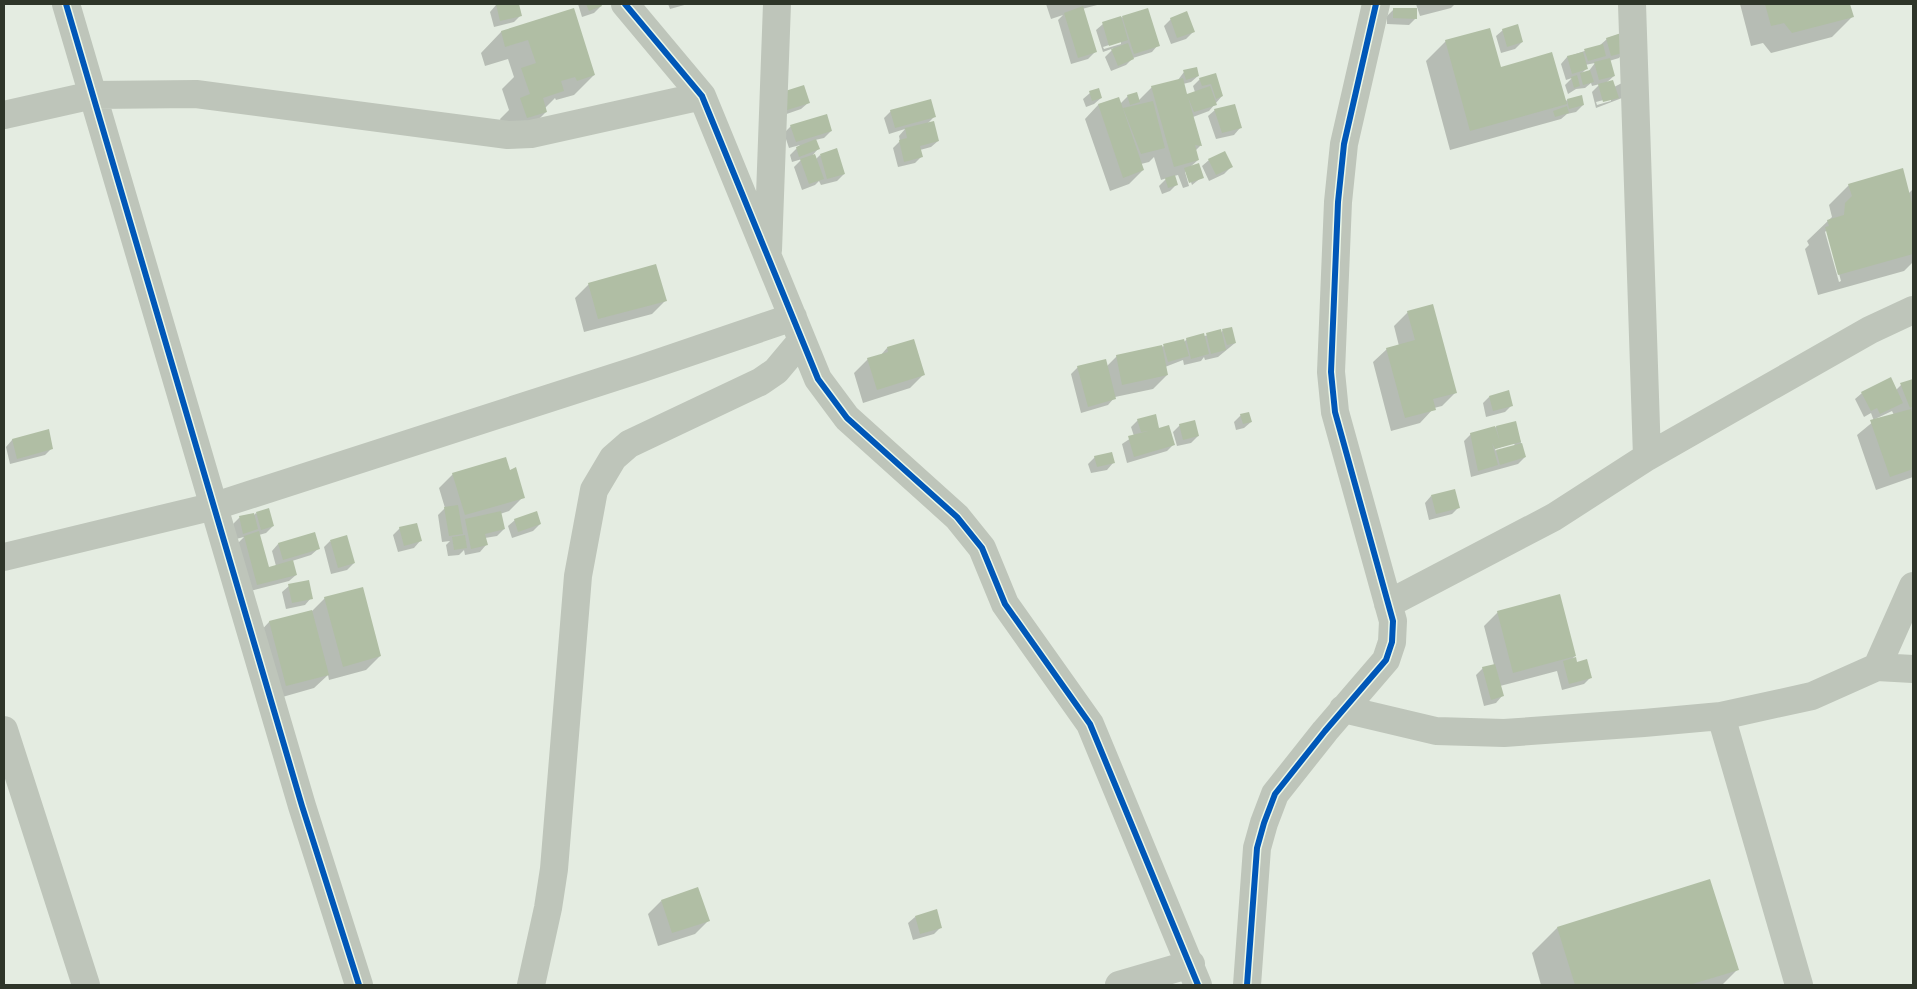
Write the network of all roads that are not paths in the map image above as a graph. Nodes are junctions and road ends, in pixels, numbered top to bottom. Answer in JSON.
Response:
{"nodes":[{"id":1,"x":66,"y":4,"type":"edge"},
{"id":2,"x":625,"y":4,"type":"edge"},
{"id":3,"x":777,"y":4,"type":"edge"},
{"id":4,"x":1376,"y":4,"type":"edge"},
{"id":5,"x":1632,"y":4,"type":"edge"},
{"id":6,"x":92,"y":95,"type":"junction"},
{"id":7,"x":702,"y":96,"type":"junction"},
{"id":8,"x":4,"y":115,"type":"edge"},
{"id":9,"x":768,"y":259,"type":"junction"},
{"id":10,"x":1913,"y":310,"type":"edge"},
{"id":11,"x":798,"y":328,"type":"junction"},
{"id":12,"x":1647,"y":457,"type":"junction"},
{"id":13,"x":215,"y":506,"type":"junction"},
{"id":14,"x":4,"y":558,"type":"edge"},
{"id":15,"x":1913,"y":586,"type":"edge"},
{"id":16,"x":1388,"y":604,"type":"junction"},
{"id":17,"x":1877,"y":667,"type":"junction"},
{"id":18,"x":1913,"y":669,"type":"edge"},
{"id":19,"x":1344,"y":709,"type":"junction"},
{"id":20,"x":1721,"y":716,"type":"junction"},
{"id":21,"x":4,"y":730,"type":"edge"},
{"id":22,"x":1195,"y":974,"type":"edge"},
{"id":23,"x":86,"y":985,"type":"edge"},
{"id":24,"x":359,"y":985,"type":"edge"},
{"id":25,"x":531,"y":985,"type":"edge"},
{"id":26,"x":1119,"y":985,"type":"edge"},
{"id":27,"x":1247,"y":985,"type":"edge"},
{"id":28,"x":1799,"y":985,"type":"edge"}],
"edges":[{"from":1,"to":6,"type":"street"},
{"from":2,"to":7,"type":"street"},
{"from":3,"to":9,"type":"street"},
{"from":4,"to":16,"type":"street"},
{"from":5,"to":12,"type":"street"},
{"from":6,"to":7,"type":"street"},
{"from":6,"to":8,"type":"street"},
{"from":6,"to":13,"type":"street"},
{"from":7,"to":9,"type":"street"},
{"from":9,"to":11,"type":"street"},
{"from":10,"to":12,"type":"street"},
{"from":11,"to":13,"type":"street"},
{"from":11,"to":22,"type":"street"},
{"from":11,"to":25,"type":"street"},
{"from":12,"to":16,"type":"street"},
{"from":13,"to":14,"type":"street"},
{"from":13,"to":24,"type":"street"},
{"from":15,"to":17,"type":"street"},
{"from":16,"to":19,"type":"street"},
{"from":17,"to":18,"type":"street"},
{"from":17,"to":20,"type":"street"},
{"from":19,"to":20,"type":"street"},
{"from":19,"to":27,"type":"street"},
{"from":20,"to":28,"type":"street"},
{"from":21,"to":23,"type":"street"},
{"from":22,"to":26,"type":"street"}]}
